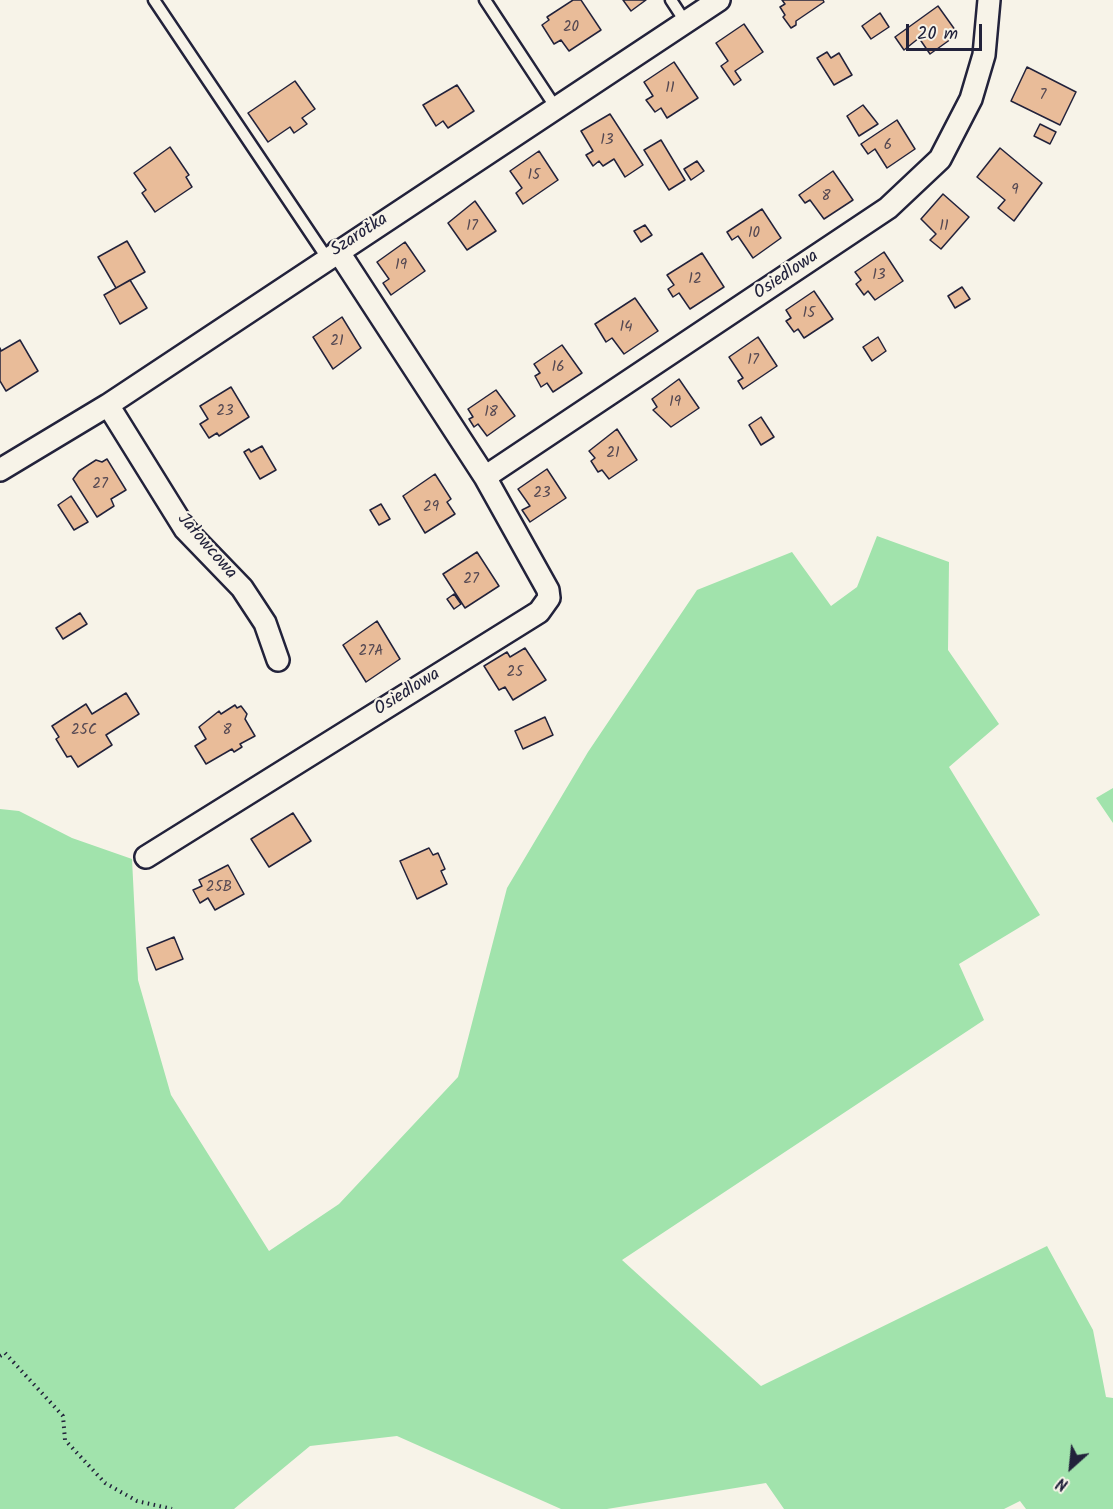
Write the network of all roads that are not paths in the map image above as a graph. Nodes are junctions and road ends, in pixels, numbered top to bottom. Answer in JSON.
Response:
{"nodes":[{"id":1,"x":153,"y":0,"type":"edge"},
{"id":2,"x":485,"y":0,"type":"edge"},
{"id":3,"x":670,"y":0,"type":"edge"},
{"id":4,"x":719,"y":0,"type":"edge"},
{"id":5,"x":989,"y":0,"type":"edge"},
{"id":6,"x":686,"y":23,"type":"junction"},
{"id":7,"x":556,"y":108,"type":"junction"},
{"id":8,"x":333,"y":254,"type":"junction"},
{"id":9,"x":108,"y":405,"type":"junction"},
{"id":10,"x":0,"y":470,"type":"edge"},
{"id":11,"x":485,"y":477,"type":"junction"},
{"id":12,"x":278,"y":660,"type":"dead end"},
{"id":13,"x":146,"y":857,"type":"dead end"}],
"edges":[{"from":1,"to":8,"type":"lane"},
{"from":2,"to":7,"type":"lane"},
{"from":3,"to":6,"type":"lane"},
{"from":4,"to":6,"type":"street","name":"Szarotka"},
{"from":5,"to":11,"type":"street","name":"Osiedlowa"},
{"from":6,"to":7,"type":"street","name":"Szarotka"},
{"from":7,"to":8,"type":"street","name":"Szarotka"},
{"from":8,"to":9,"type":"street","name":"Szarotka"},
{"from":8,"to":11,"type":"street","name":"Osiedlowa"},
{"from":9,"to":10,"type":"street","name":"Szarotka"},
{"from":9,"to":12,"type":"street","name":"Jałowcowa"},
{"from":11,"to":13,"type":"street","name":"Osiedlowa"}]}
